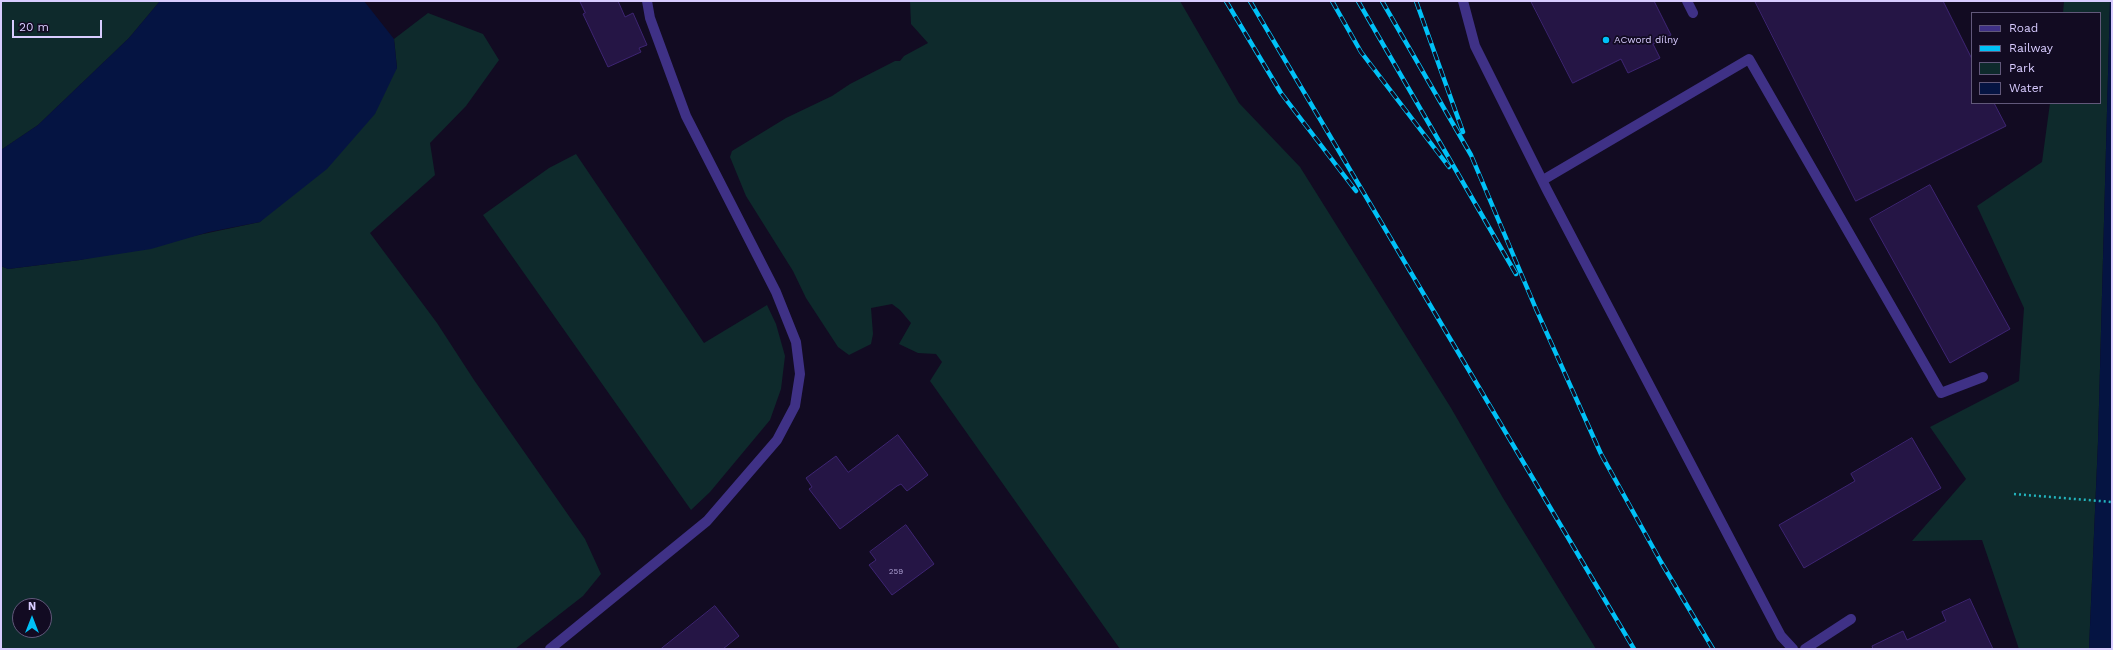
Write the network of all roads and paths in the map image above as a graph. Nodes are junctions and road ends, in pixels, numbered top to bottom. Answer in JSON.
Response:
{"nodes":[{"id":1,"x":647,"y":1,"type":"edge"},
{"id":2,"x":1463,"y":1,"type":"edge"},
{"id":3,"x":1687,"y":1,"type":"edge"},
{"id":4,"x":1693,"y":13,"type":"dead end"},
{"id":5,"x":1543,"y":180,"type":"junction"},
{"id":6,"x":1983,"y":377,"type":"dead end"},
{"id":7,"x":2014,"y":494,"type":"dead end"},
{"id":8,"x":2112,"y":502,"type":"edge"},
{"id":9,"x":1851,"y":619,"type":"dead end"},
{"id":10,"x":550,"y":649,"type":"edge"},
{"id":11,"x":1793,"y":649,"type":"edge"},
{"id":12,"x":1805,"y":649,"type":"edge"}],
"edges":[{"from":1,"to":10,"type":"street"},
{"from":2,"to":5,"type":"street"},
{"from":3,"to":4,"type":"street"},
{"from":5,"to":6,"type":"street"},
{"from":5,"to":11,"type":"street"},
{"from":7,"to":8,"type":"path"},
{"from":9,"to":12,"type":"street"}]}
